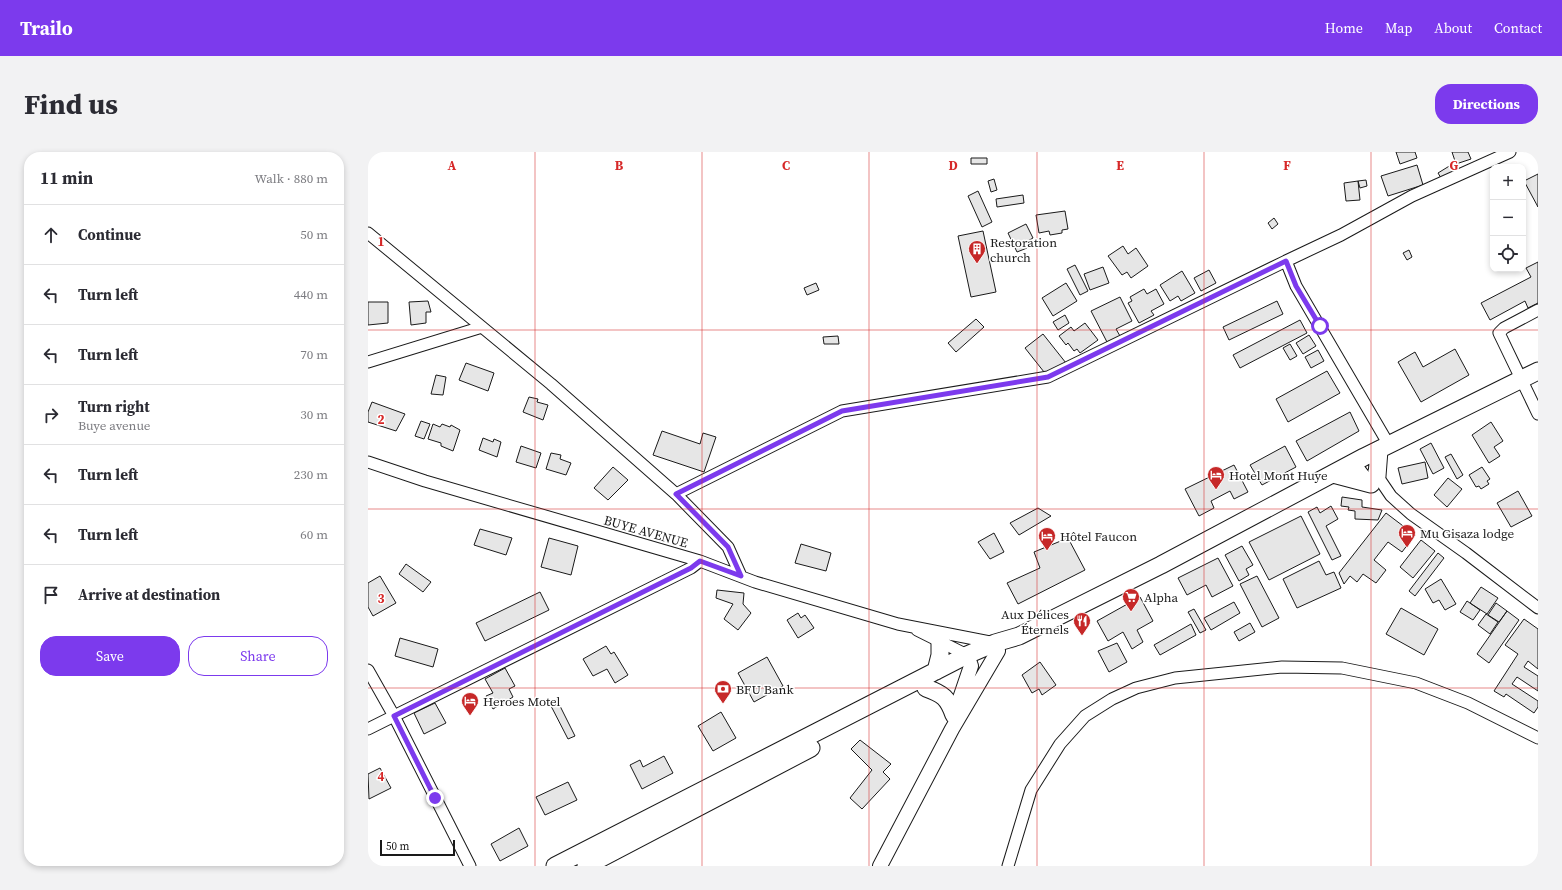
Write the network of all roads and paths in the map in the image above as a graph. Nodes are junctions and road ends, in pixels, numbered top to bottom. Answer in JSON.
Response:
{"nodes":[{"id":1,"x":1510,"y":152,"type":"edge"},
{"id":2,"x":368,"y":233,"type":"edge"},
{"id":3,"x":1286,"y":261,"type":"junction"},
{"id":4,"x":1538,"y":310,"type":"edge"},
{"id":5,"x":482,"y":327,"type":"junction"},
{"id":6,"x":368,"y":362,"type":"edge"},
{"id":7,"x":1538,"y":371,"type":"edge"},
{"id":8,"x":1522,"y":380,"type":"junction"},
{"id":9,"x":1538,"y":414,"type":"edge"},
{"id":10,"x":1371,"y":454,"type":"junction"},
{"id":11,"x":368,"y":462,"type":"edge"},
{"id":12,"x":1332,"y":474,"type":"junction"},
{"id":13,"x":1374,"y":480,"type":"junction"},
{"id":14,"x":676,"y":494,"type":"junction"},
{"id":15,"x":700,"y":561,"type":"junction"},
{"id":16,"x":741,"y":576,"type":"junction"},
{"id":17,"x":1538,"y":608,"type":"edge"},
{"id":18,"x":915,"y":628,"type":"junction"},
{"id":19,"x":940,"y":642,"type":"junction"},
{"id":20,"x":996,"y":647,"type":"junction"},
{"id":21,"x":969,"y":660,"type":"junction"},
{"id":22,"x":368,"y":670,"type":"edge"},
{"id":23,"x":936,"y":671,"type":"junction"},
{"id":24,"x":926,"y":688,"type":"junction"},
{"id":25,"x":874,"y":709,"type":"junction"},
{"id":26,"x":394,"y":716,"type":"junction"},
{"id":27,"x":953,"y":722,"type":"junction"},
{"id":28,"x":368,"y":729,"type":"edge"},
{"id":29,"x":1538,"y":738,"type":"edge"},
{"id":30,"x":470,"y":866,"type":"edge"},
{"id":31,"x":555,"y":866,"type":"edge"},
{"id":32,"x":586,"y":866,"type":"edge"},
{"id":33,"x":880,"y":866,"type":"edge"},
{"id":34,"x":1008,"y":866,"type":"edge"}],
"edges":[{"from":1,"to":3,"type":"street"},
{"from":2,"to":5,"type":"street"},
{"from":3,"to":10,"type":"street"},
{"from":3,"to":14,"type":"street"},
{"from":4,"to":8,"type":"street"},
{"from":5,"to":6,"type":"street"},
{"from":5,"to":14,"type":"street"},
{"from":7,"to":8,"type":"highway"},
{"from":8,"to":9,"type":"street"},
{"from":8,"to":10,"type":"highway"},
{"from":10,"to":12,"type":"highway"},
{"from":10,"to":13,"type":"highway"},
{"from":10,"to":13,"type":"street"},
{"from":11,"to":15,"type":"street","name":"BUYE AVENUE"},
{"from":12,"to":13,"type":"highway"},
{"from":12,"to":20,"type":"highway"},
{"from":13,"to":17,"type":"street"},
{"from":14,"to":16,"type":"street"},
{"from":15,"to":16,"type":"street","name":"BUYE AVENUE"},
{"from":15,"to":26,"type":"street"},
{"from":16,"to":18,"type":"street","name":"BUYE AVENUE"},
{"from":18,"to":19,"type":"street"},
{"from":18,"to":20,"type":"street"},
{"from":19,"to":21,"type":"street"},
{"from":19,"to":23,"type":"highway"},
{"from":20,"to":21,"type":"highway"},
{"from":20,"to":27,"type":"main road"},
{"from":21,"to":23,"type":"highway"},
{"from":21,"to":24,"type":"highway"},
{"from":21,"to":27,"type":"main road"},
{"from":22,"to":26,"type":"street"},
{"from":23,"to":25,"type":"highway"},
{"from":24,"to":25,"type":"highway"},
{"from":24,"to":27,"type":"highway"},
{"from":25,"to":31,"type":"highway"},
{"from":25,"to":32,"type":"highway"},
{"from":26,"to":28,"type":"street"},
{"from":26,"to":30,"type":"street"},
{"from":27,"to":33,"type":"main road"},
{"from":29,"to":34,"type":"street"}]}
